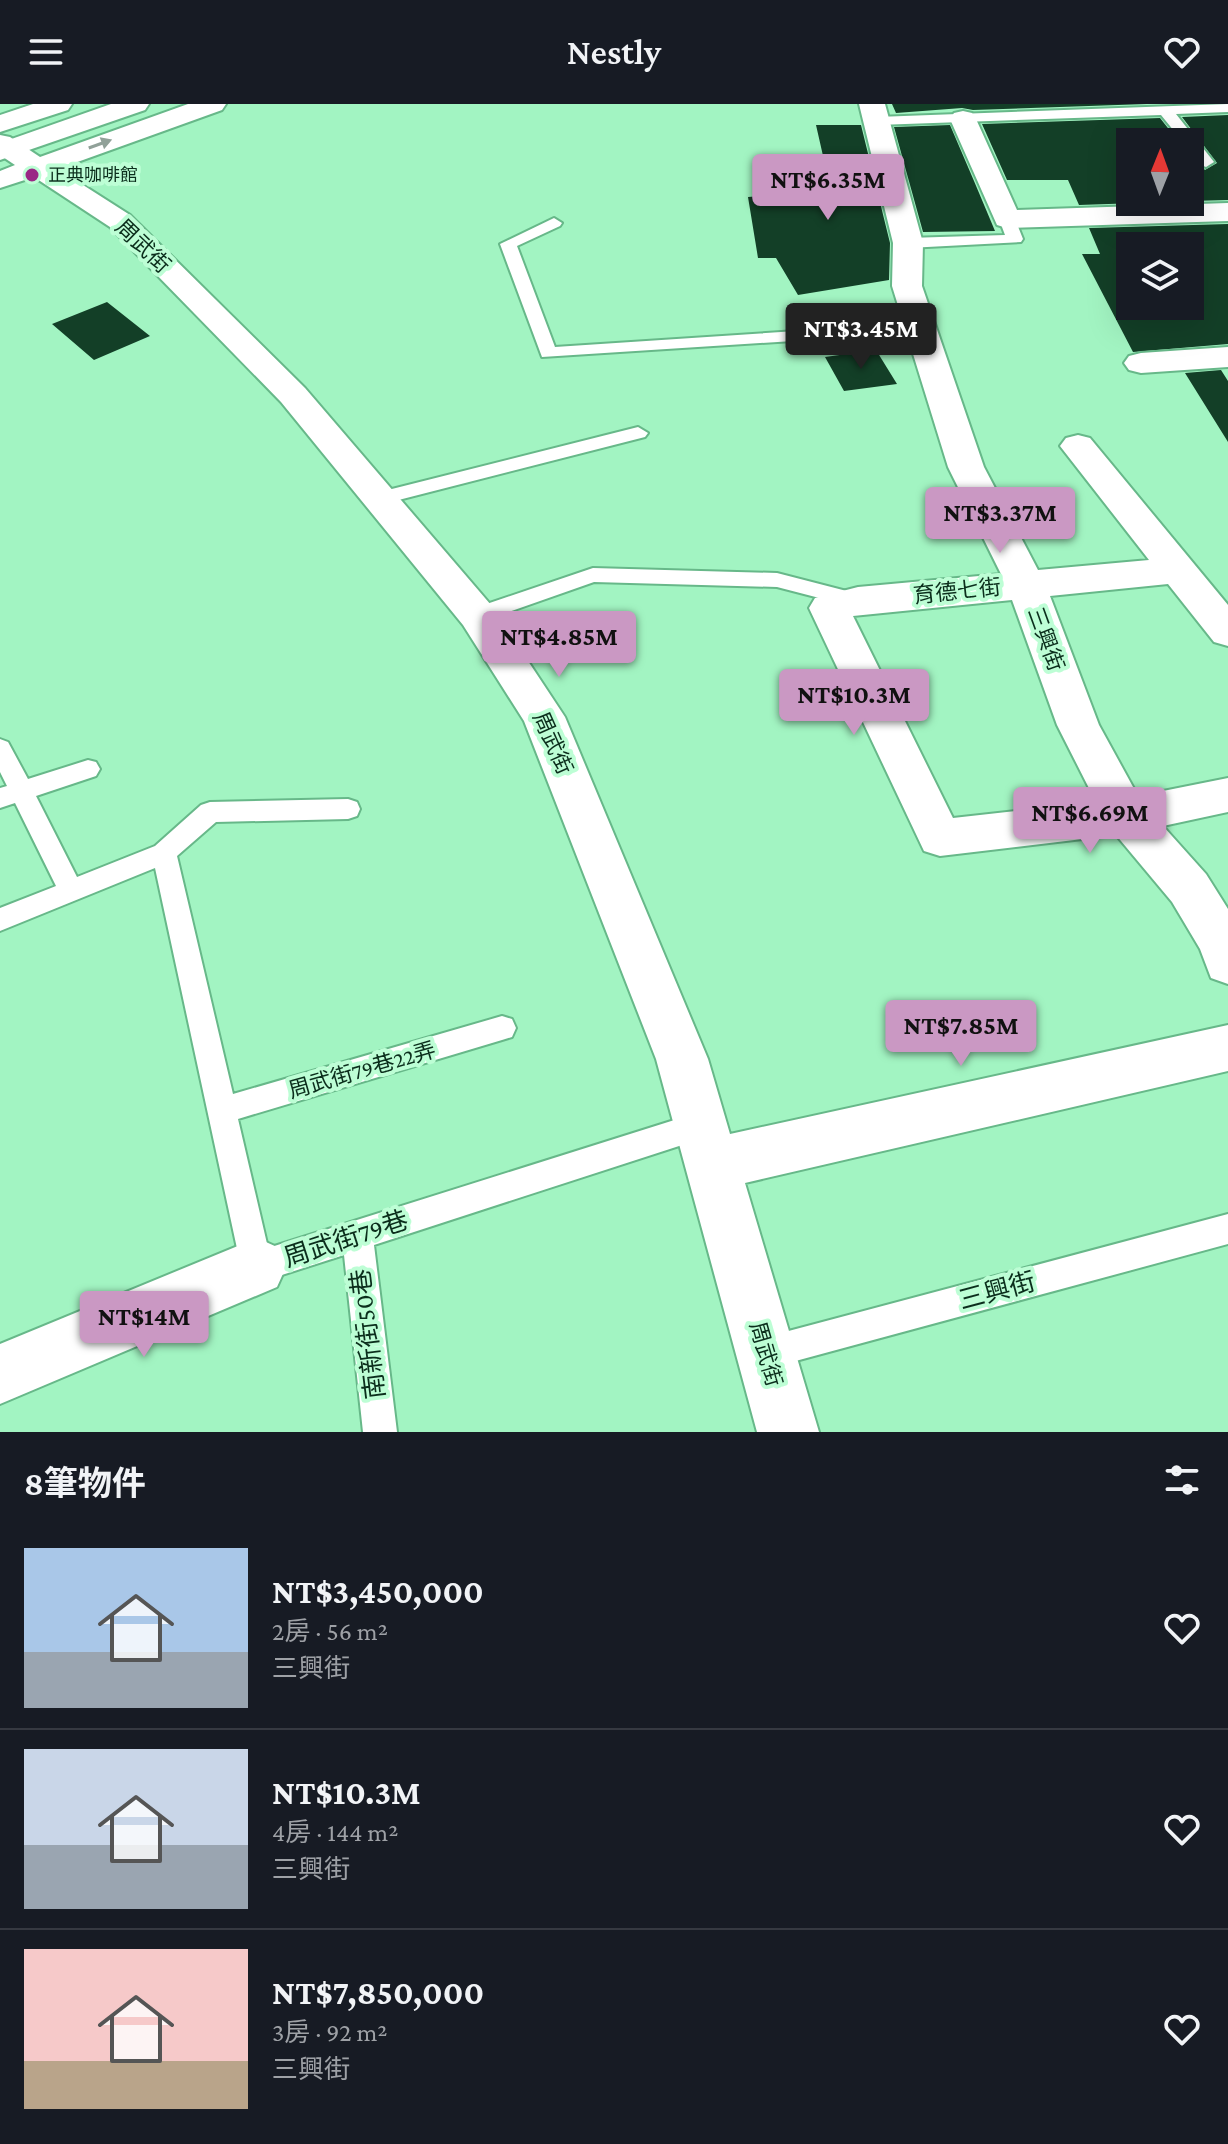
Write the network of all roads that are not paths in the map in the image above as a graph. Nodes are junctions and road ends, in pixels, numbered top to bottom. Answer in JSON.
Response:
{"nodes":[{"id":1,"x":59,"y":104,"type":"edge"},
{"id":2,"x":136,"y":104,"type":"edge"},
{"id":3,"x":213,"y":104,"type":"edge"},
{"id":4,"x":1228,"y":108,"type":"edge"},
{"id":5,"x":1166,"y":111,"type":"junction"},
{"id":6,"x":874,"y":113,"type":"edge"},
{"id":7,"x":978,"y":114,"type":"edge"},
{"id":8,"x":7,"y":152,"type":"edge"},
{"id":9,"x":1206,"y":162,"type":"dead end"},
{"id":10,"x":1228,"y":212,"type":"edge"},
{"id":11,"x":1007,"y":219,"type":"junction"},
{"id":12,"x":554,"y":223,"type":"dead end"},
{"id":13,"x":908,"y":243,"type":"junction"},
{"id":14,"x":918,"y":328,"type":"junction"},
{"id":15,"x":1228,"y":357,"type":"edge"},
{"id":16,"x":1141,"y":363,"type":"dead end"},
{"id":17,"x":638,"y":433,"type":"dead end"},
{"id":18,"x":1078,"y":446,"type":"dead end"},
{"id":19,"x":379,"y":499,"type":"junction"},
{"id":20,"x":1181,"y":570,"type":"junction"},
{"id":21,"x":1026,"y":584,"type":"junction"},
{"id":22,"x":843,"y":604,"type":"junction"},
{"id":23,"x":477,"y":615,"type":"junction"},
{"id":24,"x":1228,"y":632,"type":"edge"},
{"id":25,"x":0,"y":748,"type":"edge"},
{"id":26,"x":88,"y":769,"type":"dead end"},
{"id":27,"x":10,"y":794,"type":"edge"},
{"id":28,"x":1228,"y":795,"type":"edge"},
{"id":29,"x":348,"y":809,"type":"dead end"},
{"id":30,"x":1126,"y":816,"type":"junction"},
{"id":31,"x":164,"y":853,"type":"junction"},
{"id":32,"x":71,"y":891,"type":"junction"},
{"id":33,"x":0,"y":920,"type":"edge"},
{"id":34,"x":1228,"y":963,"type":"edge"},
{"id":35,"x":502,"y":1028,"type":"dead end"},
{"id":36,"x":1228,"y":1048,"type":"edge"},
{"id":37,"x":221,"y":1111,"type":"junction"},
{"id":38,"x":707,"y":1144,"type":"junction"},
{"id":39,"x":1228,"y":1229,"type":"edge"},
{"id":40,"x":357,"y":1236,"type":"junction"},
{"id":41,"x":257,"y":1267,"type":"junction"},
{"id":42,"x":766,"y":1353,"type":"junction"},
{"id":43,"x":0,"y":1374,"type":"edge"},
{"id":44,"x":380,"y":1432,"type":"edge"},
{"id":45,"x":788,"y":1432,"type":"edge"}],
"edges":[{"from":1,"to":8,"type":"street"},
{"from":2,"to":8,"type":"street"},
{"from":8,"to":3,"type":"street","one_way":true},
{"from":4,"to":5,"type":"lane"},
{"from":5,"to":7,"type":"lane"},
{"from":5,"to":9,"type":"lane"},
{"from":6,"to":7,"type":"lane"},
{"from":6,"to":13,"type":"street","name":"三興街"},
{"from":7,"to":11,"type":"street"},
{"from":8,"to":19,"type":"street","name":"周武街"},
{"from":10,"to":11,"type":"street"},
{"from":11,"to":13,"type":"lane"},
{"from":12,"to":14,"type":"lane"},
{"from":13,"to":14,"type":"street","name":"三興街"},
{"from":14,"to":21,"type":"street","name":"三興街"},
{"from":15,"to":16,"type":"street"},
{"from":17,"to":19,"type":"lane"},
{"from":18,"to":20,"type":"street"},
{"from":19,"to":23,"type":"street","name":"周武街"},
{"from":20,"to":21,"type":"street","name":"育德七街"},
{"from":20,"to":24,"type":"street"},
{"from":21,"to":22,"type":"street","name":"育德七街"},
{"from":21,"to":30,"type":"street","name":"三興街"},
{"from":22,"to":23,"type":"lane"},
{"from":22,"to":30,"type":"street"},
{"from":23,"to":38,"type":"street","name":"周武街"},
{"from":25,"to":27,"type":"lane"},
{"from":26,"to":27,"type":"lane"},
{"from":27,"to":32,"type":"lane"},
{"from":28,"to":30,"type":"street"},
{"from":29,"to":31,"type":"lane"},
{"from":30,"to":34,"type":"street","name":"三興街"},
{"from":31,"to":32,"type":"lane"},
{"from":31,"to":37,"type":"lane","name":"周武街79巷"},
{"from":32,"to":33,"type":"lane"},
{"from":35,"to":37,"type":"lane","name":"周武街79巷22弄"},
{"from":36,"to":38,"type":"street"},
{"from":37,"to":41,"type":"lane","name":"周武街79巷"},
{"from":38,"to":40,"type":"lane","name":"周武街79巷"},
{"from":38,"to":42,"type":"street","name":"周武街"},
{"from":39,"to":42,"type":"lane","name":"三興街"},
{"from":40,"to":41,"type":"lane","name":"周武街79巷"},
{"from":40,"to":44,"type":"lane","name":"南新街50巷"},
{"from":41,"to":43,"type":"street"},
{"from":42,"to":45,"type":"street","name":"周武街"}]}
